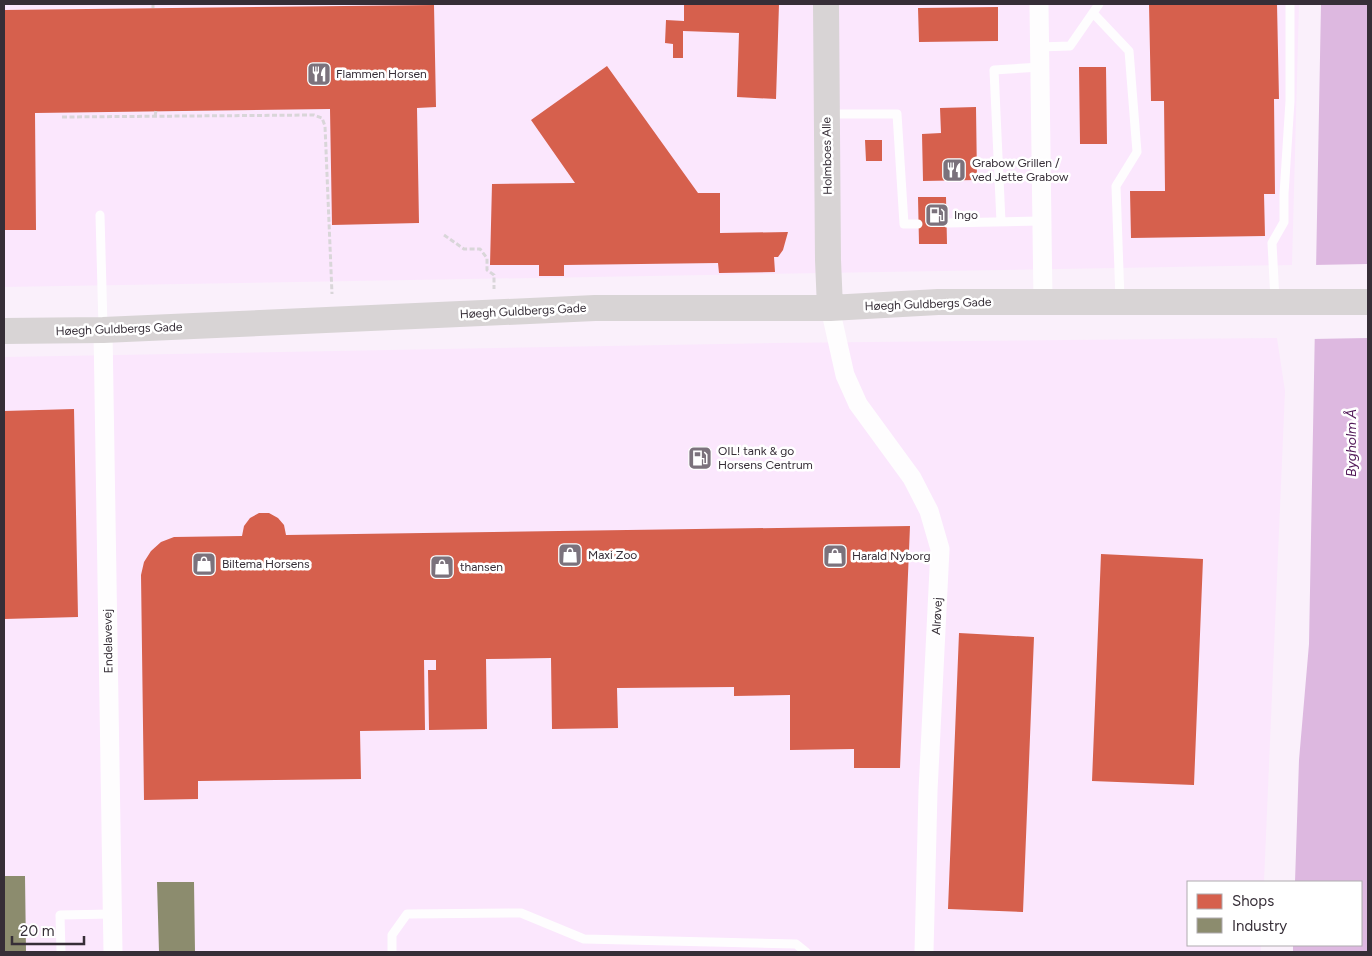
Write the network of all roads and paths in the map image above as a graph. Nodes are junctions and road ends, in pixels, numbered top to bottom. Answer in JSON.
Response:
{"nodes":[{"id":1,"x":826,"y":4,"type":"edge"},
{"id":2,"x":1038,"y":4,"type":"edge"},
{"id":3,"x":1100,"y":4,"type":"edge"},
{"id":4,"x":1290,"y":4,"type":"edge"},
{"id":5,"x":1093,"y":13,"type":"junction"},
{"id":6,"x":1039,"y":47,"type":"junction"},
{"id":7,"x":1040,"y":67,"type":"junction"},
{"id":8,"x":156,"y":111,"type":"dead end"},
{"id":9,"x":826,"y":114,"type":"junction"},
{"id":10,"x":155,"y":116,"type":"junction"},
{"id":11,"x":62,"y":117,"type":"dead end"},
{"id":12,"x":100,"y":215,"type":"dead end"},
{"id":13,"x":1042,"y":221,"type":"junction"},
{"id":14,"x":1001,"y":222,"type":"junction"},
{"id":15,"x":947,"y":223,"type":"dead end"},
{"id":16,"x":918,"y":224,"type":"dead end"},
{"id":17,"x":444,"y":234,"type":"dead end"},
{"id":18,"x":1043,"y":302,"type":"junction"},
{"id":19,"x":1368,"y":302,"type":"edge"},
{"id":20,"x":1120,"y":303,"type":"junction"},
{"id":21,"x":1275,"y":303,"type":"junction"},
{"id":22,"x":830,"y":308,"type":"junction"},
{"id":23,"x":494,"y":313,"type":"junction"},
{"id":24,"x":333,"y":320,"type":"junction"},
{"id":25,"x":103,"y":330,"type":"junction"},
{"id":26,"x":4,"y":331,"type":"edge"},
{"id":27,"x":112,"y":914,"type":"junction"},
{"id":28,"x":61,"y":952,"type":"edge"},
{"id":29,"x":113,"y":952,"type":"edge"},
{"id":30,"x":392,"y":952,"type":"edge"},
{"id":31,"x":806,"y":952,"type":"edge"},
{"id":32,"x":924,"y":952,"type":"edge"}],
"edges":[{"from":1,"to":9,"type":"street","name":"Holmboes Alle"},
{"from":2,"to":6,"type":"street"},
{"from":3,"to":5,"type":"lane"},
{"from":4,"to":21,"type":"lane"},
{"from":5,"to":6,"type":"lane"},
{"from":5,"to":20,"type":"lane"},
{"from":6,"to":7,"type":"street"},
{"from":7,"to":13,"type":"street"},
{"from":7,"to":14,"type":"lane"},
{"from":8,"to":10,"type":"path"},
{"from":9,"to":16,"type":"lane"},
{"from":9,"to":22,"type":"street","name":"Holmboes Alle"},
{"from":10,"to":11,"type":"path"},
{"from":10,"to":24,"type":"path"},
{"from":12,"to":25,"type":"lane"},
{"from":13,"to":14,"type":"lane"},
{"from":13,"to":18,"type":"street"},
{"from":14,"to":15,"type":"lane"},
{"from":17,"to":23,"type":"path"},
{"from":18,"to":20,"type":"street","name":"Høegh Guldbergs Gade"},
{"from":18,"to":22,"type":"street","name":"Høegh Guldbergs Gade"},
{"from":19,"to":21,"type":"street","name":"Høegh Guldbergs Gade"},
{"from":20,"to":21,"type":"street","name":"Høegh Guldbergs Gade"},
{"from":22,"to":23,"type":"street","name":"Høegh Guldbergs Gade"},
{"from":22,"to":32,"type":"street","name":"Alrøvej"},
{"from":23,"to":24,"type":"street","name":"Høegh Guldbergs Gade"},
{"from":24,"to":25,"type":"street","name":"Høegh Guldbergs Gade"},
{"from":25,"to":26,"type":"street","name":"Høegh Guldbergs Gade"},
{"from":25,"to":27,"type":"street","name":"Endelavevej"},
{"from":27,"to":28,"type":"lane"},
{"from":27,"to":29,"type":"street","name":"Endelavevej"},
{"from":30,"to":31,"type":"lane"}]}
